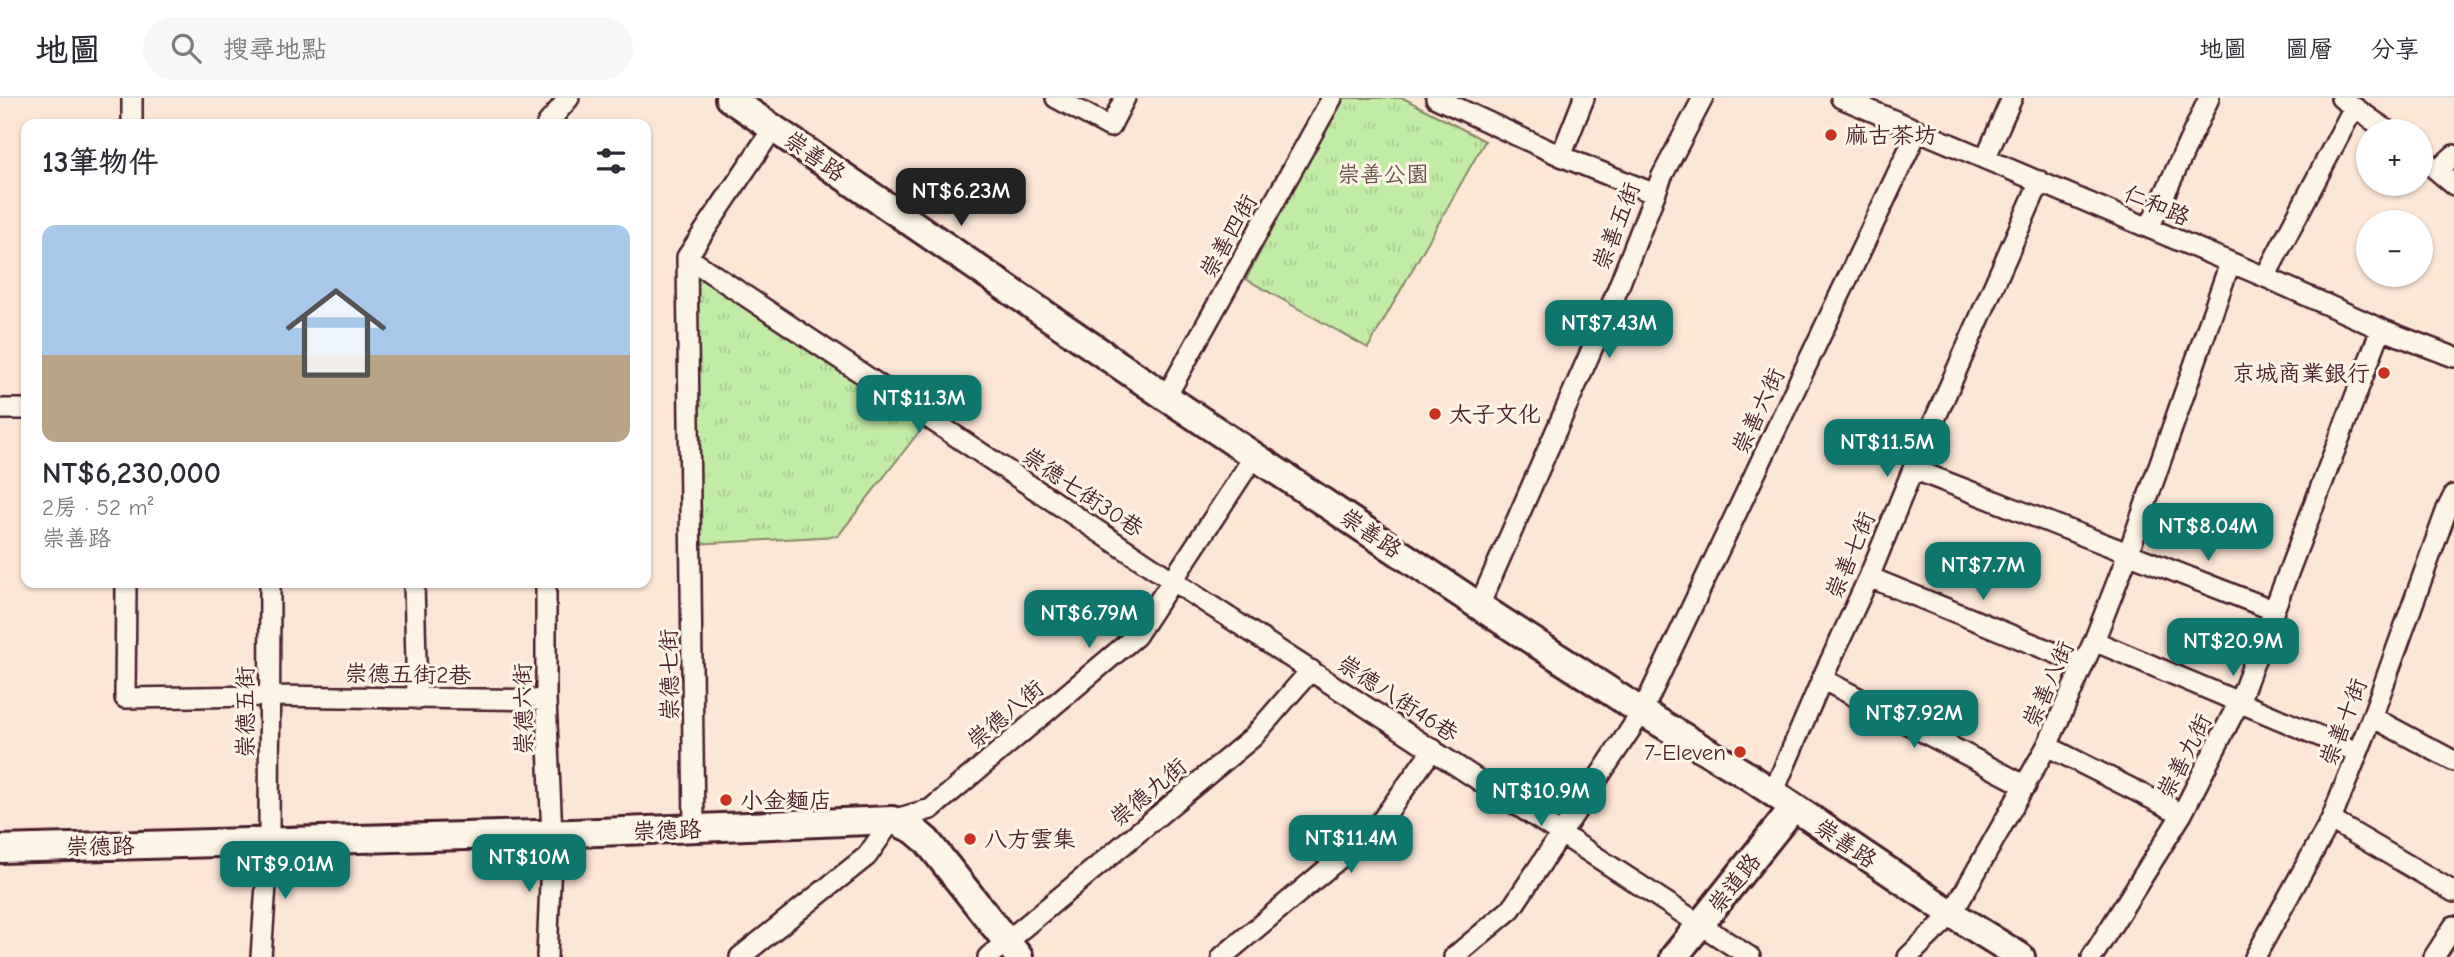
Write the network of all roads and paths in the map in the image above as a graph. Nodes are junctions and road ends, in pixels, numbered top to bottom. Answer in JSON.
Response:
{"nodes":[{"id":1,"x":132,"y":98,"type":"edge"},
{"id":2,"x":569,"y":98,"type":"edge"},
{"id":3,"x":729,"y":98,"type":"edge"},
{"id":4,"x":1056,"y":98,"type":"edge"},
{"id":5,"x":1125,"y":98,"type":"edge"},
{"id":6,"x":1332,"y":98,"type":"edge"},
{"id":7,"x":1436,"y":98,"type":"edge"},
{"id":8,"x":1584,"y":98,"type":"edge"},
{"id":9,"x":1703,"y":98,"type":"edge"},
{"id":10,"x":1841,"y":98,"type":"edge"},
{"id":11,"x":2011,"y":98,"type":"edge"},
{"id":12,"x":2209,"y":98,"type":"edge"},
{"id":13,"x":2348,"y":103,"type":"edge"},
{"id":14,"x":1462,"y":104,"type":"edge"},
{"id":15,"x":132,"y":119,"type":"edge"},
{"id":16,"x":551,"y":119,"type":"edge"},
{"id":17,"x":2371,"y":119,"type":"edge"},
{"id":18,"x":774,"y":127,"type":"junction"},
{"id":19,"x":1917,"y":130,"type":"junction"},
{"id":20,"x":2454,"y":155,"type":"edge"},
{"id":21,"x":1561,"y":156,"type":"junction"},
{"id":22,"x":1984,"y":159,"type":"junction"},
{"id":23,"x":2433,"y":166,"type":"edge"},
{"id":24,"x":2438,"y":170,"type":"junction"},
{"id":25,"x":2040,"y":181,"type":"junction"},
{"id":26,"x":2454,"y":185,"type":"edge"},
{"id":27,"x":1655,"y":194,"type":"junction"},
{"id":28,"x":2149,"y":228,"type":"junction"},
{"id":29,"x":687,"y":257,"type":"junction"},
{"id":30,"x":2230,"y":263,"type":"junction"},
{"id":31,"x":2264,"y":277,"type":"junction"},
{"id":32,"x":2381,"y":329,"type":"junction"},
{"id":33,"x":2454,"y":357,"type":"edge"},
{"id":34,"x":1166,"y":397,"type":"junction"},
{"id":35,"x":0,"y":409,"type":"edge"},
{"id":36,"x":21,"y":409,"type":"edge"},
{"id":37,"x":1255,"y":455,"type":"junction"},
{"id":38,"x":1913,"y":469,"type":"junction"},
{"id":39,"x":2454,"y":495,"type":"edge"},
{"id":40,"x":2128,"y":554,"type":"junction"},
{"id":41,"x":1869,"y":577,"type":"junction"},
{"id":42,"x":1173,"y":581,"type":"junction"},
{"id":43,"x":126,"y":588,"type":"edge"},
{"id":44,"x":270,"y":588,"type":"edge"},
{"id":45,"x":414,"y":588,"type":"edge"},
{"id":46,"x":546,"y":588,"type":"edge"},
{"id":47,"x":1479,"y":606,"type":"junction"},
{"id":48,"x":2273,"y":610,"type":"junction"},
{"id":49,"x":2094,"y":641,"type":"junction"},
{"id":50,"x":2082,"y":664,"type":"junction"},
{"id":51,"x":1311,"y":670,"type":"junction"},
{"id":52,"x":1822,"y":679,"type":"junction"},
{"id":53,"x":270,"y":696,"type":"junction"},
{"id":54,"x":417,"y":699,"type":"junction"},
{"id":55,"x":546,"y":700,"type":"junction"},
{"id":56,"x":2239,"y":702,"type":"junction"},
{"id":57,"x":1642,"y":712,"type":"junction"},
{"id":58,"x":2372,"y":717,"type":"junction"},
{"id":59,"x":2047,"y":746,"type":"junction"},
{"id":60,"x":1433,"y":750,"type":"junction"},
{"id":61,"x":2357,"y":752,"type":"junction"},
{"id":62,"x":2454,"y":761,"type":"edge"},
{"id":63,"x":2026,"y":786,"type":"junction"},
{"id":64,"x":1783,"y":801,"type":"junction"},
{"id":65,"x":2182,"y":814,"type":"junction"},
{"id":66,"x":892,"y":820,"type":"junction"},
{"id":67,"x":2331,"y":820,"type":"junction"},
{"id":68,"x":694,"y":828,"type":"junction"},
{"id":69,"x":1561,"y":833,"type":"junction"},
{"id":70,"x":552,"y":834,"type":"junction"},
{"id":71,"x":269,"y":842,"type":"junction"},
{"id":72,"x":0,"y":849,"type":"edge"},
{"id":73,"x":2454,"y":892,"type":"edge"},
{"id":74,"x":1952,"y":914,"type":"junction"},
{"id":75,"x":1701,"y":925,"type":"junction"},
{"id":76,"x":2454,"y":926,"type":"edge"},
{"id":77,"x":1005,"y":952,"type":"edge"},
{"id":78,"x":261,"y":957,"type":"edge"},
{"id":79,"x":547,"y":957,"type":"edge"},
{"id":80,"x":740,"y":957,"type":"edge"},
{"id":81,"x":1222,"y":957,"type":"edge"},
{"id":82,"x":1454,"y":957,"type":"edge"},
{"id":83,"x":1674,"y":957,"type":"edge"},
{"id":84,"x":1750,"y":957,"type":"edge"},
{"id":85,"x":1908,"y":957,"type":"edge"},
{"id":86,"x":2021,"y":957,"type":"edge"},
{"id":87,"x":2092,"y":957,"type":"edge"},
{"id":88,"x":2255,"y":957,"type":"edge"},
{"id":89,"x":2434,"y":957,"type":"edge"}],
"edges":[{"from":1,"to":15,"type":"street"},
{"from":2,"to":16,"type":"street"},
{"from":3,"to":18,"type":"street","name":"崇善路"},
{"from":4,"to":5,"type":"street"},
{"from":6,"to":34,"type":"street","name":"崇善四街"},
{"from":7,"to":14,"type":"street"},
{"from":8,"to":21,"type":"street"},
{"from":9,"to":27,"type":"street","name":"崇善五街"},
{"from":10,"to":19,"type":"street","name":"仁和路"},
{"from":11,"to":22,"type":"street"},
{"from":12,"to":28,"type":"street"},
{"from":13,"to":17,"type":"street"},
{"from":13,"to":31,"type":"street"},
{"from":14,"to":21,"type":"street"},
{"from":18,"to":29,"type":"street"},
{"from":18,"to":34,"type":"street","name":"崇善路"},
{"from":19,"to":22,"type":"street","name":"仁和路"},
{"from":19,"to":57,"type":"street","name":"崇善六街"},
{"from":20,"to":24,"type":"street"},
{"from":21,"to":27,"type":"street"},
{"from":22,"to":25,"type":"street","name":"仁和路"},
{"from":23,"to":24,"type":"street"},
{"from":24,"to":26,"type":"street"},
{"from":25,"to":28,"type":"street","name":"仁和路"},
{"from":25,"to":38,"type":"street","name":"崇善七街"},
{"from":27,"to":47,"type":"street","name":"崇善五街"},
{"from":28,"to":30,"type":"street","name":"仁和路"},
{"from":29,"to":42,"type":"street","name":"崇德七街30巷"},
{"from":29,"to":68,"type":"street","name":"崇德七街"},
{"from":30,"to":31,"type":"street","name":"仁和路"},
{"from":30,"to":40,"type":"street","name":"崇善八街"},
{"from":31,"to":32,"type":"street","name":"仁和路"},
{"from":32,"to":33,"type":"street","name":"仁和路"},
{"from":32,"to":48,"type":"street","name":"崇善九街"},
{"from":34,"to":37,"type":"street","name":"崇善路"},
{"from":35,"to":36,"type":"street"},
{"from":37,"to":42,"type":"street","name":"崇德八街"},
{"from":37,"to":47,"type":"street","name":"崇善路"},
{"from":38,"to":40,"type":"street"},
{"from":38,"to":41,"type":"street","name":"崇善七街"},
{"from":39,"to":58,"type":"street","name":"崇善十街"},
{"from":40,"to":48,"type":"street"},
{"from":40,"to":49,"type":"street","name":"崇善八街"},
{"from":41,"to":50,"type":"street"},
{"from":41,"to":52,"type":"street","name":"崇善七街"},
{"from":42,"to":51,"type":"street","name":"崇德八街46巷"},
{"from":42,"to":66,"type":"street","name":"崇德八街"},
{"from":43,"to":53,"type":"street","name":"崇德五街2巷"},
{"from":44,"to":53,"type":"street","name":"崇德五街"},
{"from":45,"to":54,"type":"street"},
{"from":46,"to":55,"type":"street","name":"崇德六街"},
{"from":47,"to":57,"type":"street","name":"崇善路"},
{"from":48,"to":56,"type":"street","name":"崇善九街"},
{"from":49,"to":50,"type":"street","name":"崇善八街"},
{"from":49,"to":56,"type":"street"},
{"from":50,"to":59,"type":"street","name":"崇善八街"},
{"from":51,"to":60,"type":"street","name":"崇德八街46巷"},
{"from":51,"to":77,"type":"street","name":"崇德九街"},
{"from":52,"to":63,"type":"street"},
{"from":52,"to":64,"type":"street","name":"崇善七街"},
{"from":53,"to":54,"type":"street","name":"崇德五街2巷"},
{"from":53,"to":71,"type":"street","name":"崇德五街"},
{"from":54,"to":55,"type":"street","name":"崇德五街2巷"},
{"from":55,"to":70,"type":"street","name":"崇德六街"},
{"from":56,"to":61,"type":"street"},
{"from":56,"to":65,"type":"street","name":"崇善九街"},
{"from":57,"to":64,"type":"street","name":"崇善路"},
{"from":57,"to":69,"type":"street","name":"崇善六街"},
{"from":58,"to":61,"type":"street","name":"崇善十街"},
{"from":58,"to":62,"type":"street"},
{"from":59,"to":63,"type":"street","name":"崇善八街"},
{"from":59,"to":65,"type":"street"},
{"from":60,"to":69,"type":"street","name":"崇德八街46巷"},
{"from":60,"to":81,"type":"street"},
{"from":61,"to":67,"type":"street","name":"崇善十街"},
{"from":63,"to":74,"type":"street","name":"崇善八街"},
{"from":64,"to":74,"type":"street","name":"崇善路"},
{"from":64,"to":75,"type":"street","name":"崇道路"},
{"from":65,"to":87,"type":"street","name":"崇善九街"},
{"from":66,"to":68,"type":"street","name":"崇德路"},
{"from":66,"to":77,"type":"street"},
{"from":66,"to":80,"type":"street"},
{"from":67,"to":73,"type":"street"},
{"from":67,"to":88,"type":"street","name":"崇善十街"},
{"from":68,"to":70,"type":"street","name":"崇德路"},
{"from":69,"to":75,"type":"street","name":"崇德八街46巷"},
{"from":69,"to":82,"type":"street","name":"崇善六街"},
{"from":70,"to":71,"type":"street","name":"崇德路"},
{"from":70,"to":79,"type":"street","name":"崇德六街"},
{"from":71,"to":72,"type":"street","name":"崇德路"},
{"from":71,"to":78,"type":"street","name":"崇德五街"},
{"from":74,"to":85,"type":"street","name":"崇善八街"},
{"from":74,"to":86,"type":"street","name":"崇善路"},
{"from":75,"to":83,"type":"street","name":"崇道路"},
{"from":75,"to":84,"type":"street","name":"崇德八街46巷"},
{"from":76,"to":89,"type":"street"}]}
